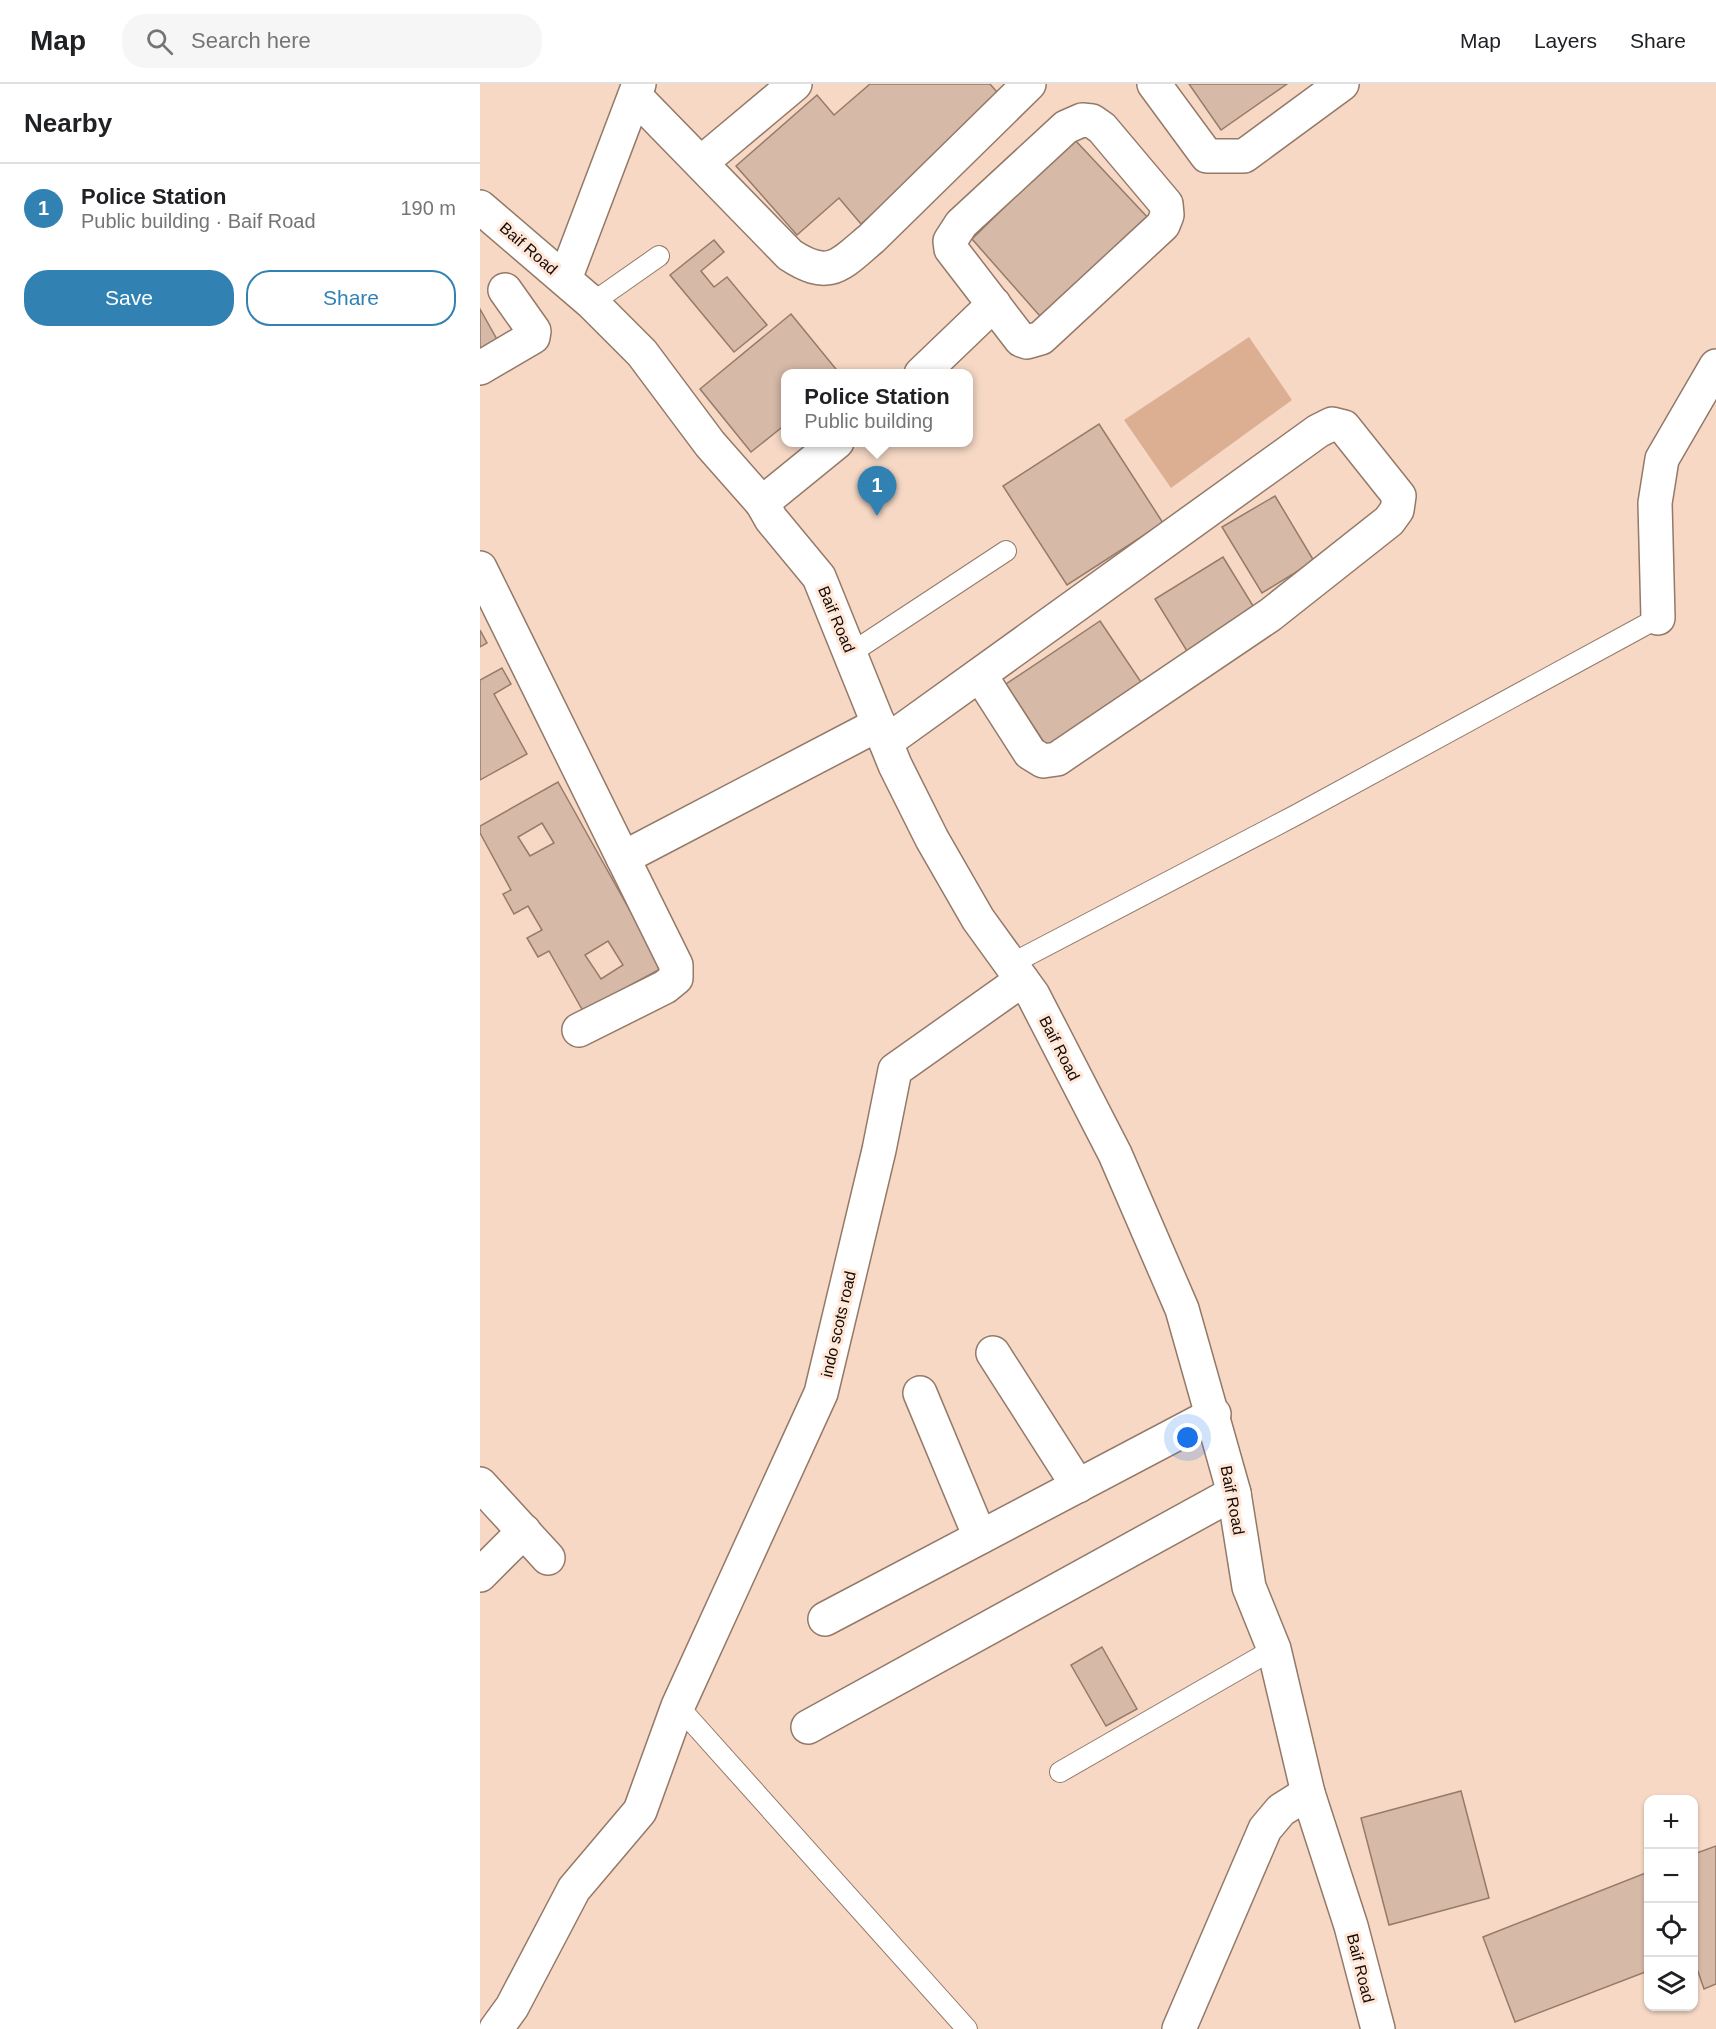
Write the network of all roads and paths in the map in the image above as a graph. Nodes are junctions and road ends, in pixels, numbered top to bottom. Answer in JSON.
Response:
{"nodes":[{"id":1,"x":795,"y":84,"type":"edge"},
{"id":2,"x":1029,"y":84,"type":"edge"},
{"id":3,"x":1154,"y":84,"type":"edge"},
{"id":4,"x":1342,"y":84,"type":"edge"},
{"id":5,"x":637,"y":90,"type":"edge"},
{"id":6,"x":702,"y":162,"type":"junction"},
{"id":7,"x":480,"y":207,"type":"edge"},
{"id":8,"x":659,"y":256,"type":"dead end"},
{"id":9,"x":557,"y":272,"type":"junction"},
{"id":10,"x":493,"y":296,"type":"edge"},
{"id":11,"x":592,"y":303,"type":"junction"},
{"id":12,"x":994,"y":304,"type":"junction"},
{"id":13,"x":1716,"y":366,"type":"edge"},
{"id":14,"x":480,"y":368,"type":"edge"},
{"id":15,"x":926,"y":369,"type":"edge"},
{"id":16,"x":831,"y":447,"type":"edge"},
{"id":17,"x":762,"y":503,"type":"junction"},
{"id":18,"x":1006,"y":551,"type":"dead end"},
{"id":19,"x":480,"y":568,"type":"edge"},
{"id":20,"x":1658,"y":618,"type":"joint"},
{"id":21,"x":851,"y":653,"type":"junction"},
{"id":22,"x":980,"y":675,"type":"junction"},
{"id":23,"x":882,"y":733,"type":"junction"},
{"id":24,"x":623,"y":858,"type":"junction"},
{"id":25,"x":1016,"y":972,"type":"junction"},
{"id":26,"x":579,"y":1030,"type":"dead end"},
{"id":27,"x":993,"y":1353,"type":"dead end"},
{"id":28,"x":920,"y":1393,"type":"dead end"},
{"id":29,"x":1214,"y":1414,"type":"junction"},
{"id":30,"x":480,"y":1484,"type":"edge"},
{"id":31,"x":1078,"y":1486,"type":"junction"},
{"id":32,"x":1234,"y":1493,"type":"junction"},
{"id":33,"x":524,"y":1531,"type":"junction"},
{"id":34,"x":980,"y":1537,"type":"junction"},
{"id":35,"x":548,"y":1558,"type":"dead end"},
{"id":36,"x":480,"y":1575,"type":"edge"},
{"id":37,"x":825,"y":1619,"type":"dead end"},
{"id":38,"x":1274,"y":1649,"type":"junction"},
{"id":39,"x":678,"y":1706,"type":"junction"},
{"id":40,"x":808,"y":1726,"type":"dead end"},
{"id":41,"x":1060,"y":1772,"type":"dead end"},
{"id":42,"x":1308,"y":1793,"type":"junction"},
{"id":43,"x":496,"y":2029,"type":"edge"},
{"id":44,"x":967,"y":2029,"type":"edge"},
{"id":45,"x":1179,"y":2029,"type":"edge"},
{"id":46,"x":1378,"y":2029,"type":"edge"}],
"edges":[{"from":1,"to":6,"type":"street"},
{"from":2,"to":6,"type":"street"},
{"from":3,"to":4,"type":"street"},
{"from":5,"to":6,"type":"street"},
{"from":5,"to":9,"type":"street"},
{"from":7,"to":9,"type":"street","name":"Baif Road"},
{"from":8,"to":11,"type":"lane"},
{"from":9,"to":10,"type":"street"},
{"from":9,"to":11,"type":"street","name":"Baif Road"},
{"from":10,"to":14,"type":"street"},
{"from":11,"to":17,"type":"street","name":"Baif Road"},
{"from":12,"to":12,"type":"street"},
{"from":12,"to":15,"type":"street"},
{"from":13,"to":20,"type":"street"},
{"from":16,"to":17,"type":"street"},
{"from":17,"to":21,"type":"street","name":"Baif Road"},
{"from":18,"to":21,"type":"lane"},
{"from":19,"to":24,"type":"street"},
{"from":20,"to":25,"type":"lane"},
{"from":21,"to":23,"type":"street","name":"Baif Road"},
{"from":22,"to":22,"type":"street"},
{"from":22,"to":23,"type":"street"},
{"from":23,"to":24,"type":"street"},
{"from":23,"to":25,"type":"street","name":"Baif Road"},
{"from":24,"to":26,"type":"street"},
{"from":25,"to":29,"type":"street","name":"Baif Road"},
{"from":25,"to":39,"type":"street","name":"indo scots road"},
{"from":27,"to":31,"type":"street"},
{"from":28,"to":34,"type":"street"},
{"from":29,"to":31,"type":"street"},
{"from":29,"to":32,"type":"street","name":"Baif Road"},
{"from":30,"to":33,"type":"street"},
{"from":31,"to":34,"type":"street"},
{"from":32,"to":38,"type":"street","name":"Baif Road"},
{"from":32,"to":40,"type":"street"},
{"from":33,"to":35,"type":"street"},
{"from":33,"to":36,"type":"street"},
{"from":34,"to":37,"type":"street"},
{"from":38,"to":41,"type":"lane"},
{"from":38,"to":42,"type":"street","name":"Baif Road"},
{"from":39,"to":43,"type":"street","name":"indo scots road"},
{"from":39,"to":44,"type":"lane"},
{"from":42,"to":45,"type":"street"},
{"from":42,"to":46,"type":"street","name":"Baif Road"}]}
